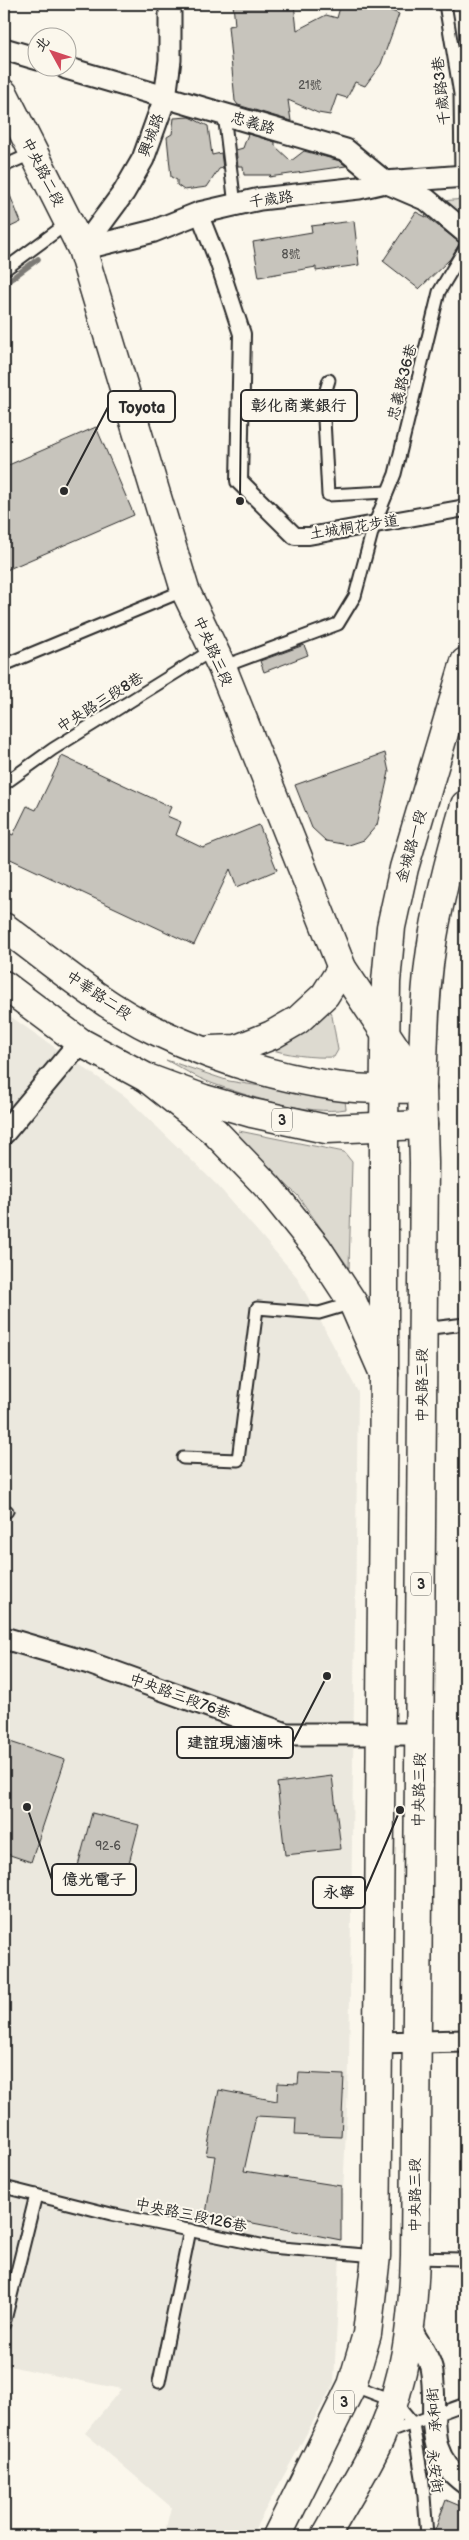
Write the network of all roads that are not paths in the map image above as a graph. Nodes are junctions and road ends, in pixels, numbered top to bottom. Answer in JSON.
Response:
{"nodes":[{"id":1,"x":170,"y":4,"type":"edge"},
{"id":2,"x":444,"y":4,"type":"edge"},
{"id":3,"x":4,"y":48,"type":"edge"},
{"id":4,"x":465,"y":52,"type":"edge"},
{"id":5,"x":453,"y":55,"type":"junction"},
{"id":6,"x":28,"y":56,"type":"edge"},
{"id":7,"x":78,"y":72,"type":"edge"},
{"id":8,"x":4,"y":94,"type":"edge"},
{"id":9,"x":165,"y":98,"type":"junction"},
{"id":10,"x":224,"y":114,"type":"junction"},
{"id":11,"x":33,"y":153,"type":"junction"},
{"id":12,"x":4,"y":166,"type":"edge"},
{"id":13,"x":463,"y":176,"type":"edge"},
{"id":14,"x":385,"y":182,"type":"junction"},
{"id":15,"x":428,"y":200,"type":"junction"},
{"id":16,"x":234,"y":205,"type":"junction"},
{"id":17,"x":199,"y":213,"type":"junction"},
{"id":18,"x":68,"y":222,"type":"junction"},
{"id":19,"x":465,"y":232,"type":"edge"},
{"id":20,"x":465,"y":248,"type":"edge"},
{"id":21,"x":82,"y":249,"type":"junction"},
{"id":22,"x":4,"y":270,"type":"edge"},
{"id":23,"x":329,"y":380,"type":"dead end"},
{"id":24,"x":387,"y":492,"type":"junction"},
{"id":25,"x":465,"y":508,"type":"edge"},
{"id":26,"x":374,"y":525,"type":"junction"},
{"id":27,"x":185,"y":590,"type":"junction"},
{"id":28,"x":218,"y":658,"type":"junction"},
{"id":29,"x":465,"y":662,"type":"edge"},
{"id":30,"x":4,"y":665,"type":"edge"},
{"id":31,"x":4,"y":784,"type":"edge"},
{"id":32,"x":465,"y":805,"type":"edge"},
{"id":33,"x":4,"y":927,"type":"edge"},
{"id":34,"x":342,"y":968,"type":"junction"},
{"id":35,"x":4,"y":985,"type":"edge"},
{"id":36,"x":386,"y":1036,"type":"junction"},
{"id":37,"x":80,"y":1042,"type":"junction"},
{"id":38,"x":202,"y":1050,"type":"junction"},
{"id":39,"x":147,"y":1078,"type":"junction"},
{"id":40,"x":422,"y":1088,"type":"junction"},
{"id":41,"x":385,"y":1089,"type":"junction"},
{"id":42,"x":423,"y":1125,"type":"junction"},
{"id":43,"x":384,"y":1127,"type":"junction"},
{"id":44,"x":4,"y":1133,"type":"edge"},
{"id":45,"x":353,"y":1303,"type":"junction"},
{"id":46,"x":465,"y":1324,"type":"edge"},
{"id":47,"x":423,"y":1329,"type":"junction"},
{"id":48,"x":384,"y":1374,"type":"junction"},
{"id":49,"x":184,"y":1458,"type":"dead end"},
{"id":50,"x":4,"y":1638,"type":"edge"},
{"id":51,"x":420,"y":1734,"type":"junction"},
{"id":52,"x":380,"y":1735,"type":"junction"},
{"id":53,"x":465,"y":2041,"type":"edge"},
{"id":54,"x":378,"y":2043,"type":"junction"},
{"id":55,"x":416,"y":2043,"type":"junction"},
{"id":56,"x":4,"y":2187,"type":"edge"},
{"id":57,"x":36,"y":2195,"type":"junction"},
{"id":58,"x":190,"y":2230,"type":"junction"},
{"id":59,"x":376,"y":2256,"type":"junction"},
{"id":60,"x":415,"y":2258,"type":"junction"},
{"id":61,"x":465,"y":2262,"type":"edge"},
{"id":62,"x":4,"y":2324,"type":"edge"},
{"id":63,"x":411,"y":2330,"type":"junction"},
{"id":64,"x":159,"y":2382,"type":"dead end"},
{"id":65,"x":352,"y":2385,"type":"junction"},
{"id":66,"x":394,"y":2401,"type":"junction"},
{"id":67,"x":465,"y":2404,"type":"edge"},
{"id":68,"x":423,"y":2420,"type":"junction"},
{"id":69,"x":382,"y":2435,"type":"junction"},
{"id":70,"x":465,"y":2483,"type":"edge"},
{"id":71,"x":277,"y":2536,"type":"edge"},
{"id":72,"x":326,"y":2536,"type":"edge"},
{"id":73,"x":427,"y":2536,"type":"edge"}],
"edges":[{"from":1,"to":9,"type":"street","name":"興城路"},
{"from":2,"to":5,"type":"lane","name":"千歲路3巷"},
{"from":3,"to":6,"type":"street"},
{"from":4,"to":5,"type":"lane"},
{"from":5,"to":13,"type":"lane","name":"千歲路3巷"},
{"from":7,"to":9,"type":"street","name":"忠義路"},
{"from":8,"to":11,"type":"main road","name":"中央路二段"},
{"from":9,"to":10,"type":"street","name":"忠義路"},
{"from":9,"to":21,"type":"street","name":"興城路"},
{"from":10,"to":14,"type":"street","name":"忠義路"},
{"from":10,"to":16,"type":"lane"},
{"from":11,"to":12,"type":"lane"},
{"from":11,"to":18,"type":"main road","name":"中央路二段"},
{"from":13,"to":14,"type":"street","name":"千歲路"},
{"from":13,"to":15,"type":"street"},
{"from":14,"to":15,"type":"street","name":"忠義路"},
{"from":14,"to":16,"type":"street","name":"千歲路"},
{"from":15,"to":19,"type":"street","name":"忠義路"},
{"from":16,"to":17,"type":"street","name":"千歲路"},
{"from":17,"to":21,"type":"street","name":"千歲路"},
{"from":17,"to":26,"type":"street","name":"土城桐花步道"},
{"from":18,"to":21,"type":"main road","name":"中央路二段"},
{"from":18,"to":22,"type":"lane"},
{"from":20,"to":24,"type":"lane","name":"忠義路36巷"},
{"from":21,"to":27,"type":"main road","name":"中央路三段"},
{"from":23,"to":24,"type":"lane"},
{"from":24,"to":26,"type":"lane","name":"忠義路36巷"},
{"from":25,"to":26,"type":"street","name":"土城桐花步道"},
{"from":26,"to":28,"type":"lane","name":"中央路三段8巷"},
{"from":27,"to":28,"type":"main road","name":"中央路三段"},
{"from":27,"to":30,"type":"lane"},
{"from":28,"to":31,"type":"lane","name":"中央路三段8巷"},
{"from":28,"to":34,"type":"main road","name":"中央路三段"},
{"from":29,"to":36,"type":"main road","name":"金城路一段"},
{"from":32,"to":40,"type":"main road"},
{"from":33,"to":38,"type":"main road","name":"中華路二段"},
{"from":34,"to":36,"type":"main road","name":"中央路三段"},
{"from":34,"to":38,"type":"main road"},
{"from":35,"to":37,"type":"main road","number":"3"},
{"from":36,"to":40,"type":"main road","name":"中央路三段"},
{"from":36,"to":41,"type":"main road"},
{"from":37,"to":39,"type":"main road","number":"3"},
{"from":37,"to":44,"type":"street"},
{"from":38,"to":41,"type":"main road","name":"中華路二段"},
{"from":39,"to":43,"type":"main road","number":"3"},
{"from":39,"to":45,"type":"main road","number":"3"},
{"from":40,"to":41,"type":"main road","name":"中華路二段"},
{"from":40,"to":42,"type":"main road","name":"中央路三段","number":"3"},
{"from":41,"to":43,"type":"main road"},
{"from":42,"to":43,"type":"main road","number":"3"},
{"from":42,"to":47,"type":"main road","name":"中央路三段","number":"3"},
{"from":43,"to":48,"type":"main road"},
{"from":45,"to":48,"type":"main road","number":"3"},
{"from":45,"to":49,"type":"lane"},
{"from":46,"to":47,"type":"lane"},
{"from":47,"to":51,"type":"main road","name":"中央路三段","number":"3"},
{"from":48,"to":52,"type":"main road","number":"3"},
{"from":50,"to":52,"type":"street","name":"中央路三段76巷"},
{"from":51,"to":52,"type":"street","name":"中央路三段76巷"},
{"from":51,"to":55,"type":"main road","name":"中央路三段","number":"3"},
{"from":52,"to":54,"type":"main road","number":"3"},
{"from":53,"to":55,"type":"street"},
{"from":54,"to":55,"type":"street"},
{"from":54,"to":59,"type":"main road","number":"3"},
{"from":55,"to":60,"type":"main road","name":"中央路三段","number":"3"},
{"from":56,"to":57,"type":"lane","name":"中央路三段126巷"},
{"from":57,"to":58,"type":"lane","name":"中央路三段126巷"},
{"from":57,"to":62,"type":"lane"},
{"from":58,"to":59,"type":"lane","name":"中央路三段126巷"},
{"from":58,"to":64,"type":"lane"},
{"from":59,"to":60,"type":"main road"},
{"from":59,"to":65,"type":"main road","number":"3"},
{"from":60,"to":61,"type":"lane"},
{"from":60,"to":63,"type":"main road","name":"中央路三段","number":"3"},
{"from":63,"to":66,"type":"main road","name":"中央路三段","number":"3"},
{"from":63,"to":68,"type":"street","name":"承和街"},
{"from":65,"to":66,"type":"lane","name":"永安街"},
{"from":65,"to":71,"type":"main road","number":"3"},
{"from":66,"to":68,"type":"lane","name":"永安街"},
{"from":66,"to":69,"type":"main road","name":"中央路三段","number":"3"},
{"from":67,"to":68,"type":"lane"},
{"from":68,"to":69,"type":"lane"},
{"from":68,"to":70,"type":"street","name":"承和街"},
{"from":68,"to":73,"type":"lane","name":"永安街"},
{"from":69,"to":72,"type":"main road","name":"中央路三段","number":"3"}]}
